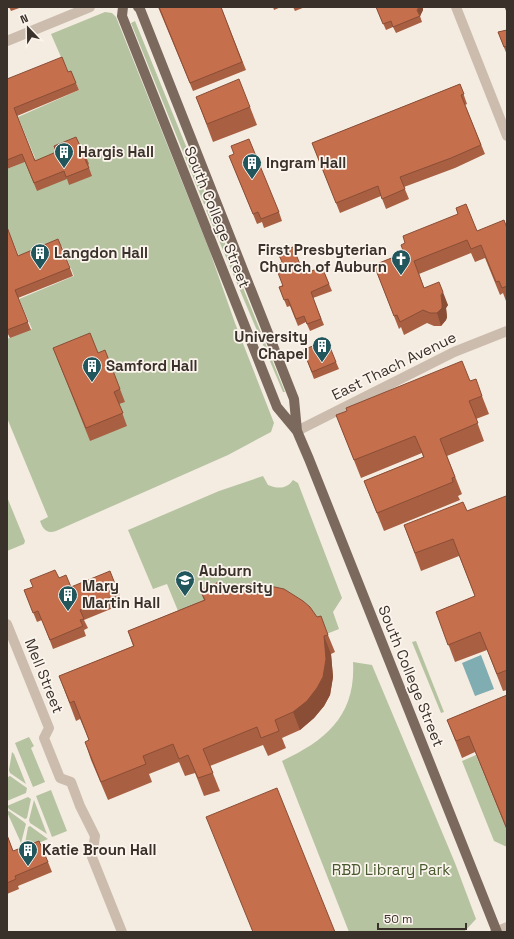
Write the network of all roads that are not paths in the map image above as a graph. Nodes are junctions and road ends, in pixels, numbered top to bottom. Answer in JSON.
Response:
{"nodes":[{"id":1,"x":90,"y":7,"type":"edge"},
{"id":2,"x":123,"y":7,"type":"edge"},
{"id":3,"x":138,"y":7,"type":"edge"},
{"id":4,"x":456,"y":7,"type":"edge"},
{"id":5,"x":7,"y":42,"type":"edge"},
{"id":6,"x":507,"y":136,"type":"edge"},
{"id":7,"x":507,"y":331,"type":"edge"},
{"id":8,"x":297,"y":431,"type":"junction"},
{"id":9,"x":7,"y":624,"type":"edge"},
{"id":10,"x":507,"y":928,"type":"edge"},
{"id":11,"x":122,"y":932,"type":"edge"},
{"id":12,"x":496,"y":932,"type":"edge"}],
"edges":[{"from":1,"to":5,"type":"street"},
{"from":2,"to":8,"type":"main road","name":"South College Street"},
{"from":3,"to":8,"type":"main road","name":"South College Street"},
{"from":4,"to":6,"type":"street"},
{"from":7,"to":8,"type":"street","name":"East Thach Avenue"},
{"from":8,"to":12,"type":"main road","name":"South College Street"},
{"from":9,"to":11,"type":"street","name":"Mell Street"},
{"from":10,"to":12,"type":"street"}]}
